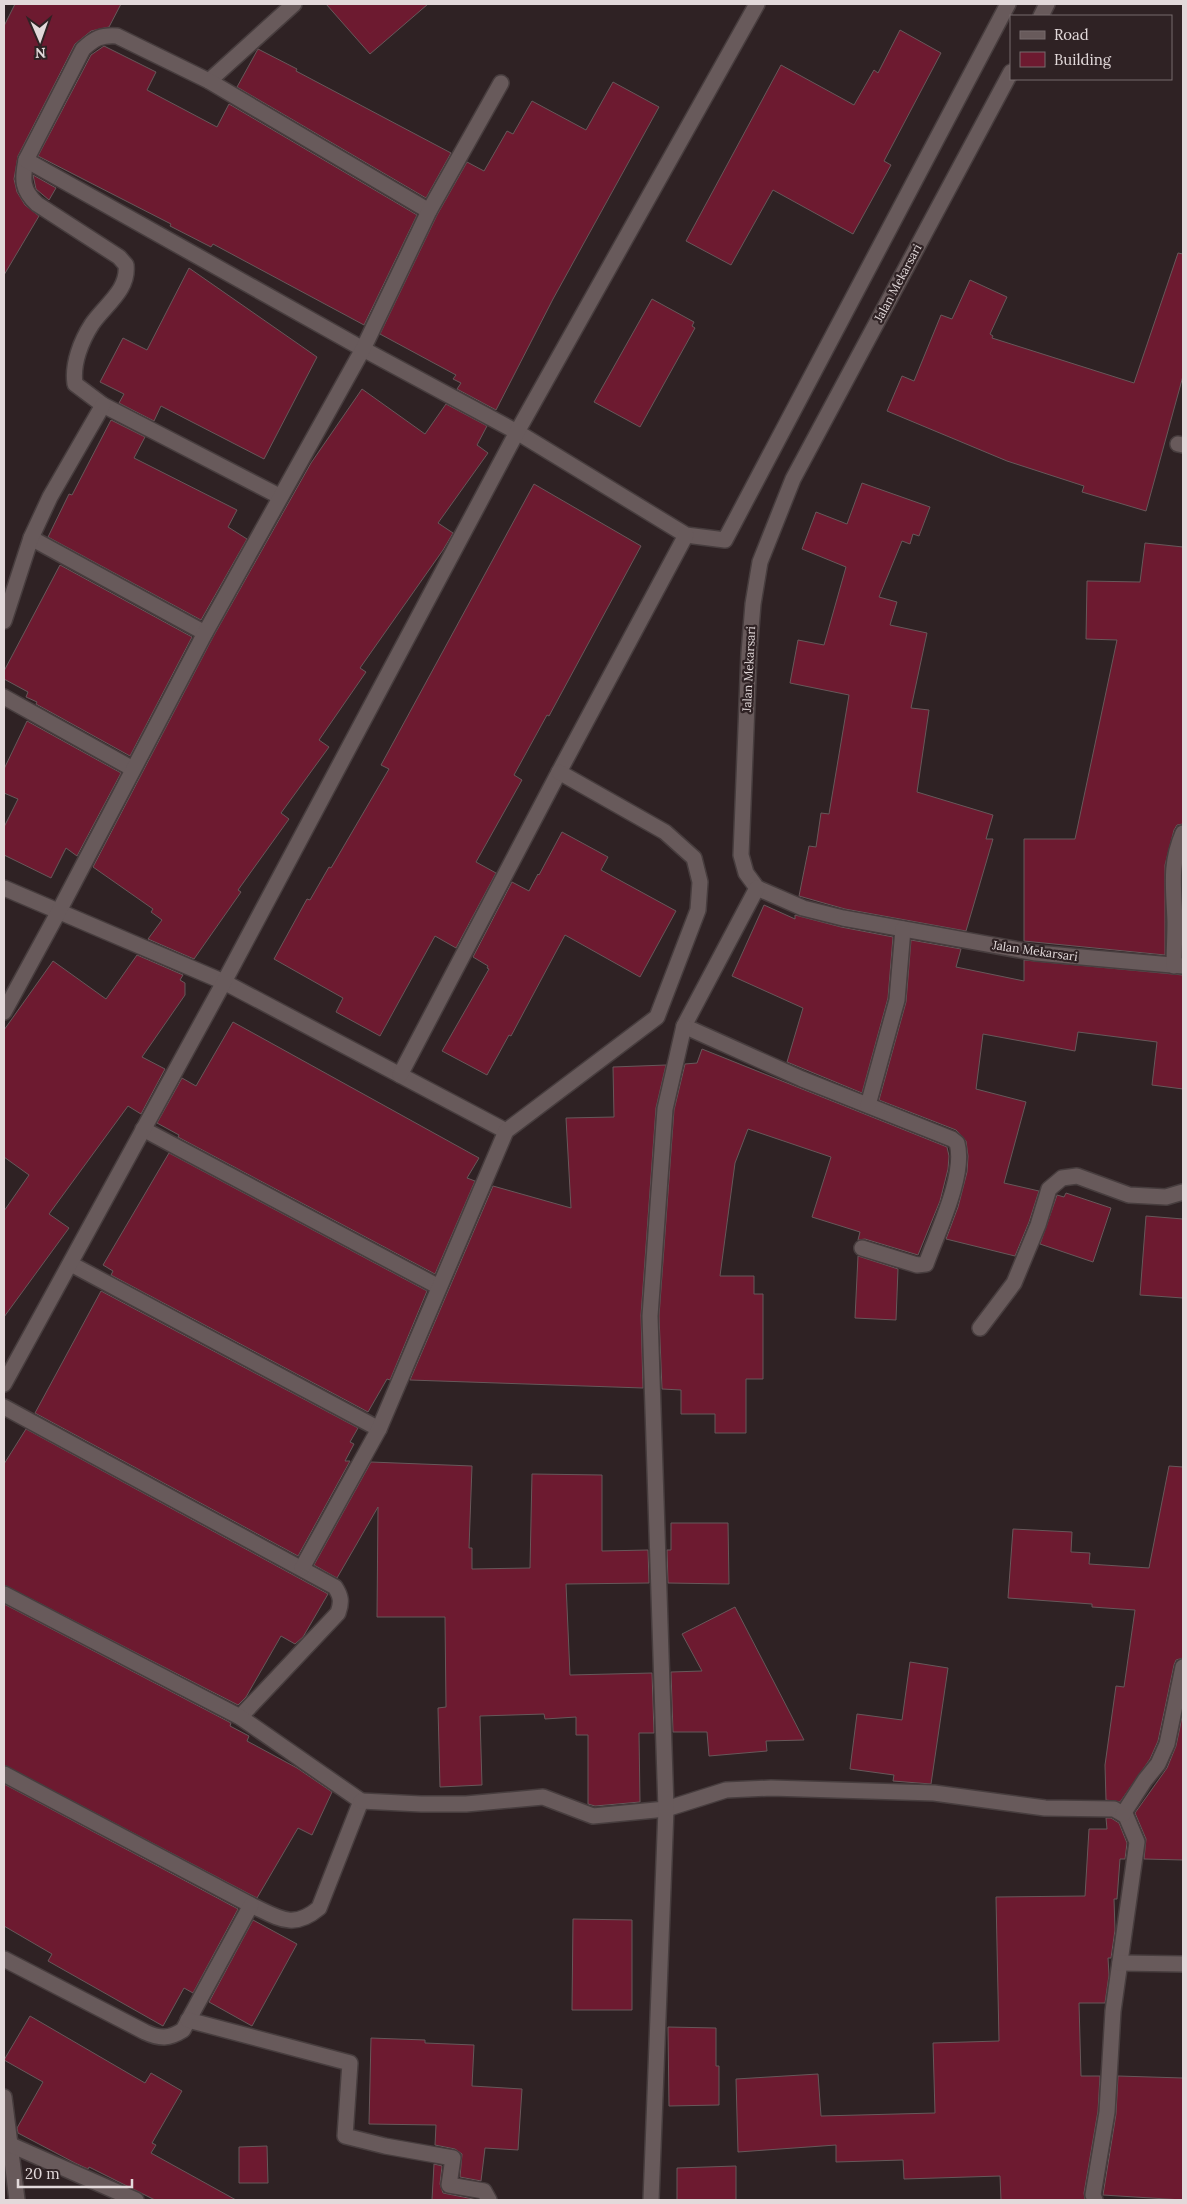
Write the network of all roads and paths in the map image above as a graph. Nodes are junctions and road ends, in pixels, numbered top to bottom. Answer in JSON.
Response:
{"nodes":[{"id":1,"x":294,"y":4,"type":"edge"},
{"id":2,"x":757,"y":4,"type":"edge"},
{"id":3,"x":1008,"y":4,"type":"edge"},
{"id":4,"x":1010,"y":74,"type":"edge"},
{"id":5,"x":209,"y":81,"type":"junction"},
{"id":6,"x":501,"y":83,"type":"dead end"},
{"id":7,"x":26,"y":160,"type":"junction"},
{"id":8,"x":429,"y":211,"type":"junction"},
{"id":9,"x":363,"y":349,"type":"junction"},
{"id":10,"x":103,"y":405,"type":"junction"},
{"id":11,"x":516,"y":432,"type":"junction"},
{"id":12,"x":279,"y":496,"type":"junction"},
{"id":13,"x":686,"y":535,"type":"junction"},
{"id":14,"x":31,"y":538,"type":"junction"},
{"id":15,"x":4,"y":621,"type":"edge"},
{"id":16,"x":204,"y":633,"type":"junction"},
{"id":17,"x":4,"y":697,"type":"edge"},
{"id":18,"x":134,"y":769,"type":"junction"},
{"id":19,"x":559,"y":772,"type":"junction"},
{"id":20,"x":1183,"y":833,"type":"edge"},
{"id":21,"x":4,"y":888,"type":"edge"},
{"id":22,"x":757,"y":888,"type":"junction"},
{"id":23,"x":59,"y":911,"type":"junction"},
{"id":24,"x":903,"y":929,"type":"junction"},
{"id":25,"x":1179,"y":966,"type":"edge"},
{"id":26,"x":224,"y":982,"type":"junction"},
{"id":27,"x":4,"y":1012,"type":"edge"},
{"id":28,"x":684,"y":1026,"type":"junction"},
{"id":29,"x":400,"y":1075,"type":"junction"},
{"id":30,"x":868,"y":1105,"type":"junction"},
{"id":31,"x":143,"y":1129,"type":"junction"},
{"id":32,"x":506,"y":1131,"type":"junction"},
{"id":33,"x":1183,"y":1192,"type":"edge"},
{"id":34,"x":862,"y":1248,"type":"dead end"},
{"id":35,"x":71,"y":1264,"type":"junction"},
{"id":36,"x":439,"y":1287,"type":"junction"},
{"id":37,"x":980,"y":1328,"type":"dead end"},
{"id":38,"x":4,"y":1384,"type":"edge"},
{"id":39,"x":4,"y":1407,"type":"edge"},
{"id":40,"x":379,"y":1429,"type":"junction"},
{"id":41,"x":302,"y":1568,"type":"junction"},
{"id":42,"x":4,"y":1594,"type":"edge"},
{"id":43,"x":1183,"y":1667,"type":"edge"},
{"id":44,"x":240,"y":1716,"type":"junction"},
{"id":45,"x":4,"y":1774,"type":"edge"},
{"id":46,"x":361,"y":1801,"type":"junction"},
{"id":47,"x":666,"y":1809,"type":"junction"},
{"id":48,"x":1123,"y":1814,"type":"junction"},
{"id":49,"x":252,"y":1905,"type":"junction"},
{"id":50,"x":4,"y":1959,"type":"edge"},
{"id":51,"x":1120,"y":1963,"type":"junction"},
{"id":52,"x":1183,"y":1964,"type":"edge"},
{"id":53,"x":188,"y":2020,"type":"junction"},
{"id":54,"x":4,"y":2097,"type":"edge"},
{"id":55,"x":11,"y":2145,"type":"junction"},
{"id":56,"x":17,"y":2200,"type":"edge"},
{"id":57,"x":136,"y":2200,"type":"edge"},
{"id":58,"x":489,"y":2200,"type":"edge"},
{"id":59,"x":651,"y":2200,"type":"edge"},
{"id":60,"x":1095,"y":2200,"type":"edge"}],
"edges":[{"from":1,"to":5,"type":"street"},
{"from":2,"to":11,"type":"street"},
{"from":3,"to":13,"type":"street"},
{"from":4,"to":22,"type":"street","name":"Jalan Mekarsari"},
{"from":5,"to":7,"type":"street"},
{"from":5,"to":8,"type":"street"},
{"from":6,"to":8,"type":"street"},
{"from":7,"to":9,"type":"street"},
{"from":7,"to":10,"type":"street"},
{"from":8,"to":9,"type":"street"},
{"from":9,"to":11,"type":"street"},
{"from":9,"to":12,"type":"street"},
{"from":10,"to":12,"type":"street"},
{"from":10,"to":14,"type":"street"},
{"from":11,"to":13,"type":"street"},
{"from":11,"to":26,"type":"street"},
{"from":12,"to":16,"type":"street"},
{"from":13,"to":19,"type":"street"},
{"from":14,"to":15,"type":"street"},
{"from":14,"to":16,"type":"street"},
{"from":16,"to":18,"type":"street"},
{"from":17,"to":18,"type":"street"},
{"from":18,"to":23,"type":"street"},
{"from":19,"to":29,"type":"street"},
{"from":19,"to":32,"type":"street"},
{"from":20,"to":25,"type":"street"},
{"from":21,"to":23,"type":"street"},
{"from":22,"to":24,"type":"street","name":"Jalan Mekarsari"},
{"from":22,"to":28,"type":"street"},
{"from":23,"to":26,"type":"street"},
{"from":23,"to":27,"type":"street"},
{"from":24,"to":25,"type":"street","name":"Jalan Mekarsari"},
{"from":24,"to":30,"type":"street"},
{"from":26,"to":29,"type":"street"},
{"from":26,"to":31,"type":"street"},
{"from":28,"to":30,"type":"street"},
{"from":28,"to":47,"type":"street"},
{"from":29,"to":32,"type":"street"},
{"from":30,"to":34,"type":"street"},
{"from":31,"to":35,"type":"street"},
{"from":31,"to":36,"type":"street"},
{"from":32,"to":36,"type":"street"},
{"from":33,"to":37,"type":"street"},
{"from":35,"to":38,"type":"street"},
{"from":35,"to":40,"type":"street"},
{"from":36,"to":40,"type":"street"},
{"from":39,"to":41,"type":"street"},
{"from":40,"to":41,"type":"street"},
{"from":41,"to":44,"type":"street"},
{"from":42,"to":44,"type":"street"},
{"from":43,"to":48,"type":"street"},
{"from":44,"to":46,"type":"street"},
{"from":45,"to":49,"type":"street"},
{"from":46,"to":47,"type":"street"},
{"from":46,"to":49,"type":"street"},
{"from":47,"to":48,"type":"street"},
{"from":47,"to":59,"type":"street"},
{"from":48,"to":51,"type":"street"},
{"from":49,"to":53,"type":"street"},
{"from":50,"to":53,"type":"street"},
{"from":51,"to":52,"type":"street"},
{"from":51,"to":60,"type":"street"},
{"from":53,"to":58,"type":"street"},
{"from":54,"to":55,"type":"street"},
{"from":55,"to":56,"type":"street"},
{"from":55,"to":57,"type":"street"}]}
